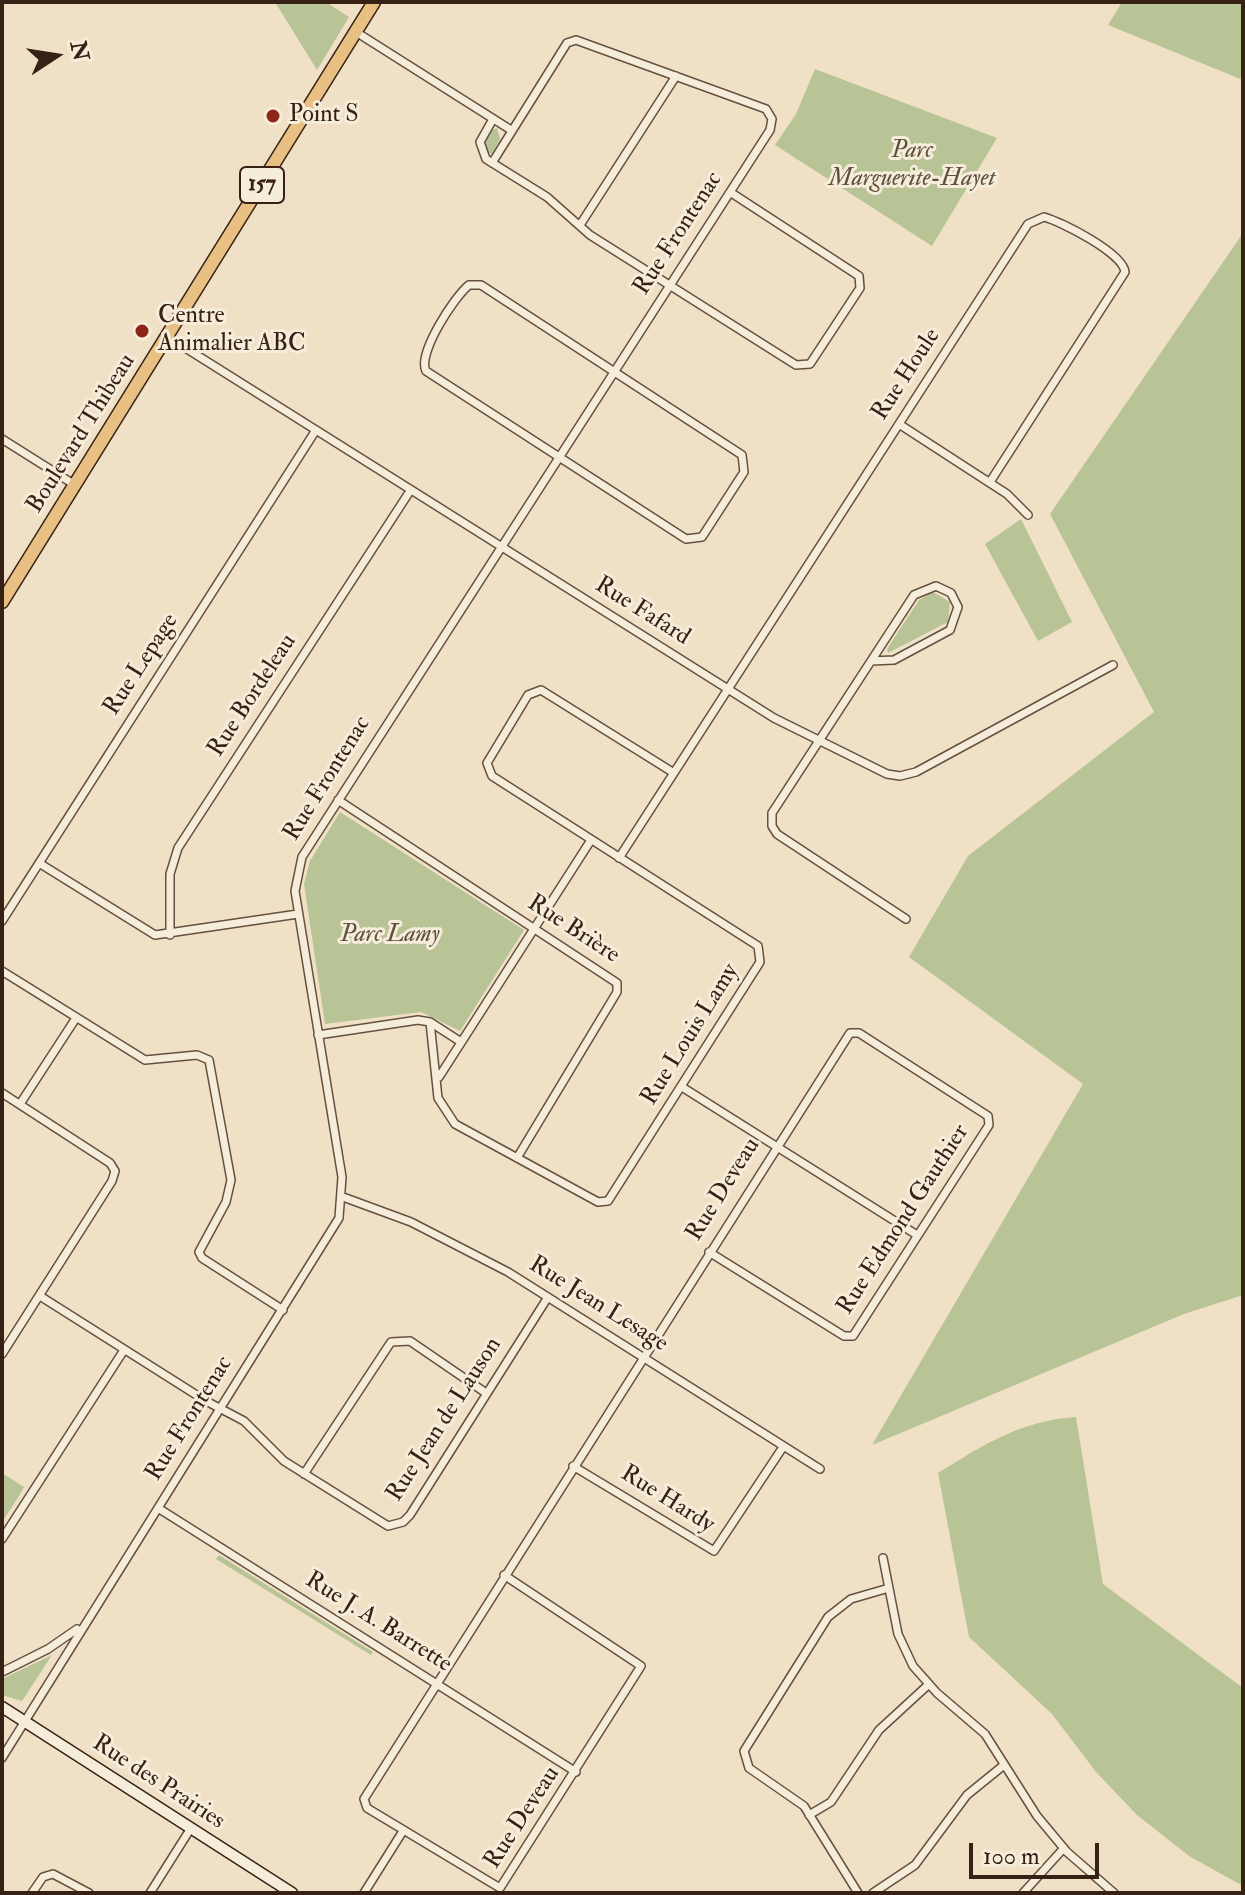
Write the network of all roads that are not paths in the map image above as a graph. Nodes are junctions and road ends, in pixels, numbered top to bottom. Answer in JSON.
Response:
{"nodes":[{"id":1,"x":374,"y":2,"type":"edge"},
{"id":2,"x":356,"y":32,"type":"junction"},
{"id":3,"x":676,"y":76,"type":"junction"},
{"id":4,"x":493,"y":119,"type":"junction"},
{"id":5,"x":511,"y":130,"type":"junction"},
{"id":6,"x":492,"y":163,"type":"junction"},
{"id":7,"x":730,"y":192,"type":"junction"},
{"id":8,"x":580,"y":225,"type":"junction"},
{"id":9,"x":670,"y":286,"type":"junction"},
{"id":10,"x":168,"y":337,"type":"junction"},
{"id":11,"x":614,"y":371,"type":"junction"},
{"id":12,"x":899,"y":424,"type":"junction"},
{"id":13,"x":316,"y":430,"type":"junction"},
{"id":14,"x":2,"y":439,"type":"edge"},
{"id":15,"x":559,"y":457,"type":"junction"},
{"id":16,"x":990,"y":482,"type":"junction"},
{"id":17,"x":75,"y":485,"type":"junction"},
{"id":18,"x":410,"y":491,"type":"junction"},
{"id":19,"x":1028,"y":515,"type":"dead end"},
{"id":20,"x":500,"y":549,"type":"junction"},
{"id":21,"x":2,"y":602,"type":"edge"},
{"id":22,"x":871,"y":661,"type":"junction"},
{"id":23,"x":1113,"y":665,"type":"dead end"},
{"id":24,"x":728,"y":689,"type":"junction"},
{"id":25,"x":819,"y":740,"type":"junction"},
{"id":26,"x":674,"y":773,"type":"junction"},
{"id":27,"x":338,"y":800,"type":"junction"},
{"id":28,"x":591,"y":840,"type":"junction"},
{"id":29,"x":619,"y":858,"type":"junction"},
{"id":30,"x":39,"y":863,"type":"junction"},
{"id":31,"x":298,"y":914,"type":"junction"},
{"id":32,"x":906,"y":919,"type":"dead end"},
{"id":33,"x":2,"y":921,"type":"edge"},
{"id":34,"x":534,"y":928,"type":"junction"},
{"id":35,"x":170,"y":935,"type":"junction"},
{"id":36,"x":2,"y":971,"type":"edge"},
{"id":37,"x":76,"y":1018,"type":"junction"},
{"id":38,"x":430,"y":1022,"type":"junction"},
{"id":39,"x":853,"y":1032,"type":"joint"},
{"id":40,"x":318,"y":1035,"type":"junction"},
{"id":41,"x":461,"y":1042,"type":"junction"},
{"id":42,"x":438,"y":1079,"type":"junction"},
{"id":43,"x":682,"y":1087,"type":"junction"},
{"id":44,"x":2,"y":1093,"type":"edge"},
{"id":45,"x":20,"y":1104,"type":"junction"},
{"id":46,"x":775,"y":1146,"type":"junction"},
{"id":47,"x":517,"y":1158,"type":"junction"},
{"id":48,"x":343,"y":1197,"type":"junction"},
{"id":49,"x":917,"y":1235,"type":"junction"},
{"id":50,"x":709,"y":1252,"type":"junction"},
{"id":51,"x":40,"y":1296,"type":"junction"},
{"id":52,"x":548,"y":1297,"type":"junction"},
{"id":53,"x":283,"y":1310,"type":"junction"},
{"id":54,"x":124,"y":1350,"type":"junction"},
{"id":55,"x":2,"y":1354,"type":"edge"},
{"id":56,"x":642,"y":1356,"type":"junction"},
{"id":57,"x":486,"y":1393,"type":"junction"},
{"id":58,"x":220,"y":1408,"type":"junction"},
{"id":59,"x":783,"y":1447,"type":"junction"},
{"id":60,"x":573,"y":1466,"type":"junction"},
{"id":61,"x":820,"y":1469,"type":"dead end"},
{"id":62,"x":304,"y":1474,"type":"junction"},
{"id":63,"x":158,"y":1508,"type":"junction"},
{"id":64,"x":2,"y":1539,"type":"edge"},
{"id":65,"x":883,"y":1558,"type":"dead end"},
{"id":66,"x":504,"y":1575,"type":"junction"},
{"id":67,"x":889,"y":1588,"type":"junction"},
{"id":68,"x":85,"y":1622,"type":"junction"},
{"id":69,"x":2,"y":1672,"type":"edge"},
{"id":70,"x":435,"y":1683,"type":"junction"},
{"id":71,"x":928,"y":1685,"type":"junction"},
{"id":72,"x":2,"y":1707,"type":"edge"},
{"id":73,"x":23,"y":1721,"type":"junction"},
{"id":74,"x":2,"y":1758,"type":"edge"},
{"id":75,"x":1004,"y":1765,"type":"junction"},
{"id":76,"x":576,"y":1772,"type":"junction"},
{"id":77,"x":809,"y":1815,"type":"junction"},
{"id":78,"x":191,"y":1828,"type":"junction"},
{"id":79,"x":403,"y":1831,"type":"junction"},
{"id":80,"x":1064,"y":1848,"type":"junction"},
{"id":81,"x":32,"y":1893,"type":"edge"},
{"id":82,"x":89,"y":1893,"type":"edge"},
{"id":83,"x":150,"y":1893,"type":"edge"},
{"id":84,"x":292,"y":1893,"type":"edge"},
{"id":85,"x":364,"y":1893,"type":"edge"},
{"id":86,"x":858,"y":1893,"type":"edge"},
{"id":87,"x":873,"y":1893,"type":"edge"},
{"id":88,"x":1023,"y":1893,"type":"edge"},
{"id":89,"x":1114,"y":1893,"type":"edge"}],
"edges":[{"from":1,"to":2,"type":"main road","name":"Boulevard Thibeau","number":"157"},
{"from":2,"to":4,"type":"street"},
{"from":2,"to":10,"type":"main road","name":"Boulevard Thibeau","number":"157"},
{"from":3,"to":5,"type":"street"},
{"from":3,"to":7,"type":"street","name":"Rue Frontenac"},
{"from":3,"to":8,"type":"street"},
{"from":4,"to":5,"type":"street"},
{"from":4,"to":6,"type":"street"},
{"from":5,"to":6,"type":"street"},
{"from":6,"to":8,"type":"street"},
{"from":7,"to":9,"type":"street","name":"Rue Frontenac"},
{"from":7,"to":9,"type":"street"},
{"from":8,"to":9,"type":"street"},
{"from":9,"to":11,"type":"street","name":"Rue Frontenac"},
{"from":10,"to":13,"type":"street","name":"Rue Fafard"},
{"from":10,"to":17,"type":"main road","name":"Boulevard Thibeau","number":"157"},
{"from":11,"to":15,"type":"street","name":"Rue Frontenac"},
{"from":11,"to":15,"type":"street"},
{"from":11,"to":15,"type":"street"},
{"from":12,"to":16,"type":"street"},
{"from":12,"to":16,"type":"street","name":"Rue Houle"},
{"from":12,"to":24,"type":"street","name":"Rue Houle"},
{"from":13,"to":18,"type":"street","name":"Rue Fafard"},
{"from":13,"to":30,"type":"street","name":"Rue Lepage"},
{"from":14,"to":17,"type":"street"},
{"from":15,"to":20,"type":"street","name":"Rue Frontenac"},
{"from":16,"to":19,"type":"street"},
{"from":17,"to":21,"type":"main road","name":"Boulevard Thibeau","number":"157"},
{"from":18,"to":20,"type":"street","name":"Rue Fafard"},
{"from":18,"to":35,"type":"street","name":"Rue Bordeleau"},
{"from":20,"to":24,"type":"street","name":"Rue Fafard"},
{"from":20,"to":27,"type":"street","name":"Rue Frontenac"},
{"from":22,"to":22,"type":"street"},
{"from":22,"to":25,"type":"street"},
{"from":23,"to":25,"type":"street","name":"Rue Fafard"},
{"from":24,"to":25,"type":"street","name":"Rue Fafard"},
{"from":24,"to":26,"type":"street","name":"Rue Houle"},
{"from":25,"to":32,"type":"street"},
{"from":26,"to":28,"type":"street","name":"Rue Louis Lamy"},
{"from":26,"to":29,"type":"street","name":"Rue Houle"},
{"from":27,"to":31,"type":"street","name":"Rue Frontenac"},
{"from":27,"to":34,"type":"street","name":"Rue Brière"},
{"from":28,"to":29,"type":"street","name":"Rue Louis Lamy"},
{"from":28,"to":34,"type":"street"},
{"from":29,"to":43,"type":"street","name":"Rue Louis Lamy"},
{"from":30,"to":33,"type":"street","name":"Rue Lepage"},
{"from":30,"to":35,"type":"street"},
{"from":31,"to":35,"type":"street"},
{"from":31,"to":40,"type":"street","name":"Rue Frontenac"},
{"from":34,"to":41,"type":"street"},
{"from":34,"to":47,"type":"street","name":"Rue Brière"},
{"from":36,"to":37,"type":"street"},
{"from":37,"to":45,"type":"street"},
{"from":37,"to":53,"type":"street"},
{"from":38,"to":40,"type":"street"},
{"from":38,"to":41,"type":"street"},
{"from":38,"to":42,"type":"street","name":"Rue Louis Lamy"},
{"from":39,"to":46,"type":"street","name":"Rue Deveau"},
{"from":39,"to":49,"type":"street","name":"Rue Edmond Gauthier"},
{"from":40,"to":48,"type":"street","name":"Rue Frontenac"},
{"from":41,"to":42,"type":"street"},
{"from":42,"to":47,"type":"street","name":"Rue Louis Lamy"},
{"from":43,"to":46,"type":"street"},
{"from":43,"to":47,"type":"street","name":"Rue Louis Lamy"},
{"from":44,"to":45,"type":"street"},
{"from":45,"to":51,"type":"street"},
{"from":46,"to":49,"type":"street"},
{"from":46,"to":50,"type":"street","name":"Rue Deveau"},
{"from":48,"to":52,"type":"street","name":"Rue Jean Lesage"},
{"from":48,"to":53,"type":"street","name":"Rue Frontenac"},
{"from":49,"to":50,"type":"street","name":"Rue Edmond Gauthier"},
{"from":50,"to":56,"type":"street","name":"Rue Deveau"},
{"from":51,"to":54,"type":"street","name":"Rue Jean de Lauson"},
{"from":51,"to":55,"type":"street"},
{"from":52,"to":56,"type":"street","name":"Rue Jean Lesage"},
{"from":52,"to":57,"type":"street","name":"Rue Jean de Lauson"},
{"from":53,"to":58,"type":"street","name":"Rue Frontenac"},
{"from":54,"to":58,"type":"street","name":"Rue Jean de Lauson"},
{"from":54,"to":64,"type":"street"},
{"from":56,"to":59,"type":"street","name":"Rue Jean Lesage"},
{"from":56,"to":60,"type":"street","name":"Rue Deveau"},
{"from":57,"to":62,"type":"street","name":"Rue Jean de Lauson"},
{"from":57,"to":62,"type":"street"},
{"from":58,"to":62,"type":"street","name":"Rue Jean de Lauson"},
{"from":58,"to":63,"type":"street","name":"Rue Frontenac"},
{"from":59,"to":60,"type":"street","name":"Rue Hardy"},
{"from":59,"to":61,"type":"street","name":"Rue Jean Lesage"},
{"from":60,"to":66,"type":"street","name":"Rue Deveau"},
{"from":63,"to":68,"type":"street","name":"Rue Frontenac"},
{"from":63,"to":70,"type":"street","name":"Rue J. A. Barrette"},
{"from":65,"to":67,"type":"street"},
{"from":66,"to":70,"type":"street","name":"Rue Deveau"},
{"from":66,"to":76,"type":"street","name":"Rue Deveau"},
{"from":67,"to":71,"type":"street"},
{"from":67,"to":77,"type":"street"},
{"from":68,"to":69,"type":"street"},
{"from":68,"to":73,"type":"street","name":"Rue Frontenac"},
{"from":70,"to":76,"type":"street","name":"Rue J. A. Barrette"},
{"from":70,"to":79,"type":"street","name":"Rue Deveau"},
{"from":71,"to":75,"type":"street"},
{"from":71,"to":77,"type":"street"},
{"from":72,"to":73,"type":"main road","name":"Rue des Prairies"},
{"from":73,"to":74,"type":"street","name":"Rue Frontenac"},
{"from":73,"to":78,"type":"main road","name":"Rue des Prairies"},
{"from":75,"to":80,"type":"street"},
{"from":75,"to":87,"type":"street"},
{"from":76,"to":79,"type":"street","name":"Rue Deveau"},
{"from":77,"to":86,"type":"street"},
{"from":78,"to":83,"type":"street"},
{"from":78,"to":84,"type":"main road","name":"Rue des Prairies"},
{"from":79,"to":85,"type":"street"},
{"from":80,"to":88,"type":"street"},
{"from":80,"to":89,"type":"street"},
{"from":81,"to":82,"type":"street"}]}
